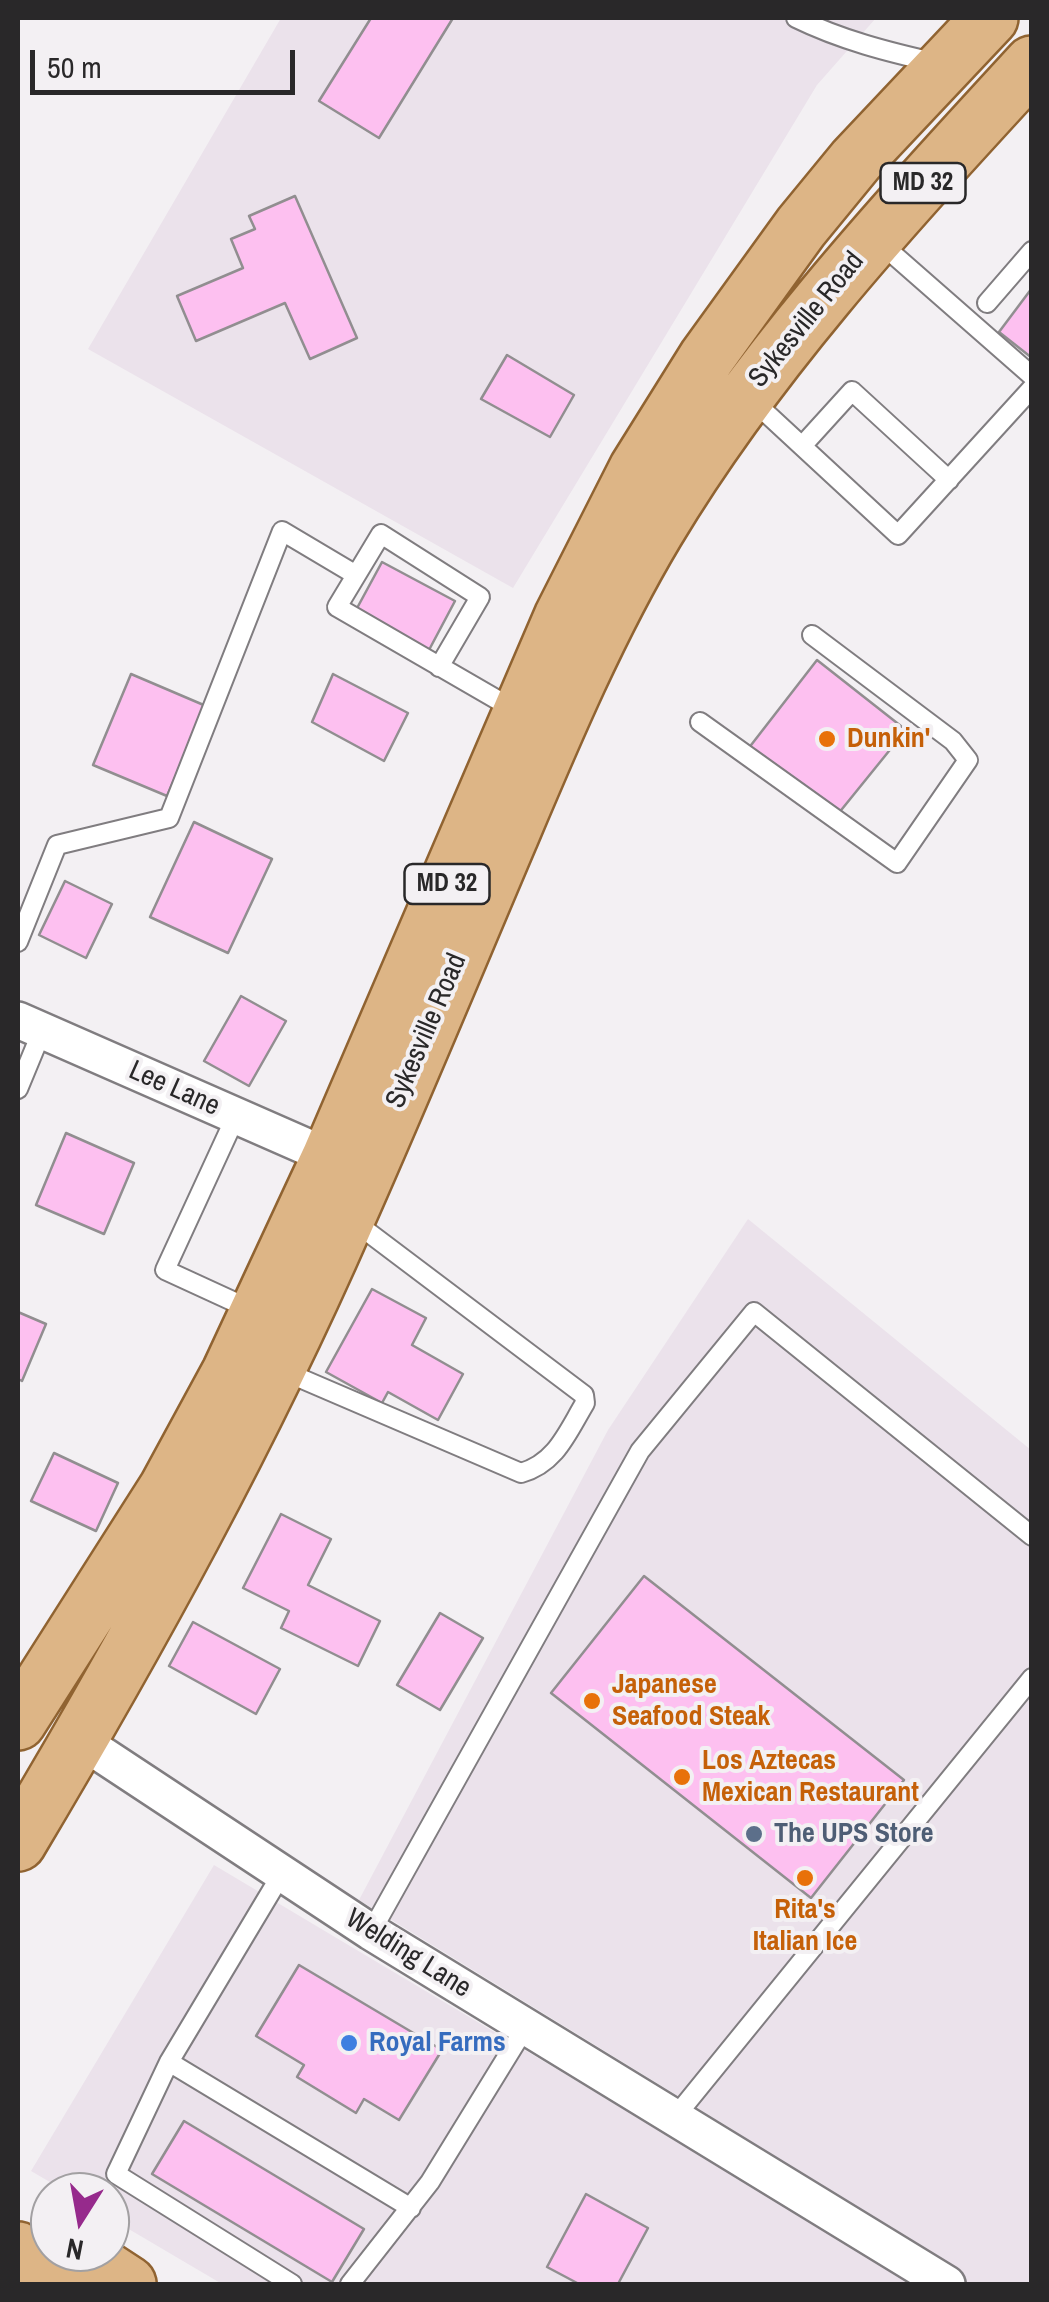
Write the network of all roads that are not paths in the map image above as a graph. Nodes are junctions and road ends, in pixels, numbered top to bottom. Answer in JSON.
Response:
{"nodes":[{"id":1,"x":796,"y":18,"type":"edge"},
{"id":2,"x":990,"y":18,"type":"edge"},
{"id":3,"x":943,"y":64,"type":"junction"},
{"id":4,"x":1030,"y":68,"type":"edge"},
{"id":5,"x":874,"y":237,"type":"junction"},
{"id":6,"x":1032,"y":251,"type":"edge"},
{"id":7,"x":986,"y":304,"type":"dead end"},
{"id":8,"x":1032,"y":376,"type":"edge"},
{"id":9,"x":1032,"y":388,"type":"edge"},
{"id":10,"x":747,"y":395,"type":"junction"},
{"id":11,"x":802,"y":446,"type":"junction"},
{"id":12,"x":948,"y":480,"type":"junction"},
{"id":13,"x":356,"y":575,"type":"junction"},
{"id":14,"x":812,"y":635,"type":"dead end"},
{"id":15,"x":439,"y":667,"type":"junction"},
{"id":16,"x":520,"y":713,"type":"junction"},
{"id":17,"x":700,"y":722,"type":"dead end"},
{"id":18,"x":18,"y":942,"type":"edge"},
{"id":19,"x":30,"y":1026,"type":"edge"},
{"id":20,"x":18,"y":1090,"type":"edge"},
{"id":21,"x":236,"y":1116,"type":"junction"},
{"id":22,"x":330,"y":1157,"type":"junction"},
{"id":23,"x":348,"y":1217,"type":"junction"},
{"id":24,"x":258,"y":1313,"type":"junction"},
{"id":25,"x":277,"y":1369,"type":"junction"},
{"id":26,"x":1032,"y":1536,"type":"edge"},
{"id":27,"x":1032,"y":1678,"type":"edge"},
{"id":28,"x":18,"y":1722,"type":"edge"},
{"id":29,"x":80,"y":1740,"type":"junction"},
{"id":30,"x":18,"y":1843,"type":"edge"},
{"id":31,"x":281,"y":1876,"type":"junction"},
{"id":32,"x":371,"y":1932,"type":"junction"},
{"id":33,"x":526,"y":2026,"type":"junction"},
{"id":34,"x":170,"y":2062,"type":"junction"},
{"id":35,"x":675,"y":2117,"type":"junction"},
{"id":36,"x":411,"y":2208,"type":"junction"},
{"id":37,"x":18,"y":2250,"type":"edge"},
{"id":38,"x":75,"y":2284,"type":"edge"},
{"id":39,"x":292,"y":2284,"type":"edge"},
{"id":40,"x":350,"y":2284,"type":"edge"},
{"id":41,"x":947,"y":2284,"type":"edge"}],
"edges":[{"from":1,"to":3,"type":"lane"},
{"from":2,"to":3,"type":"main road","name":"Sykesville Road","number":"MD 32"},
{"from":3,"to":16,"type":"main road","name":"Sykesville Road","number":"MD 32"},
{"from":4,"to":5,"type":"main road","name":"Sykesville Road","number":"MD 32"},
{"from":5,"to":8,"type":"lane"},
{"from":5,"to":10,"type":"main road","name":"Sykesville Road","number":"MD 32"},
{"from":6,"to":7,"type":"lane"},
{"from":9,"to":12,"type":"lane"},
{"from":10,"to":11,"type":"lane"},
{"from":10,"to":23,"type":"main road","name":"Sykesville Road","number":"MD 32"},
{"from":11,"to":12,"type":"lane"},
{"from":11,"to":12,"type":"lane"},
{"from":13,"to":15,"type":"lane"},
{"from":13,"to":15,"type":"lane"},
{"from":13,"to":18,"type":"lane"},
{"from":14,"to":17,"type":"lane"},
{"from":15,"to":16,"type":"lane"},
{"from":16,"to":22,"type":"main road","name":"Sykesville Road","number":"MD 32"},
{"from":19,"to":20,"type":"lane"},
{"from":19,"to":21,"type":"street","name":"Lee Lane"},
{"from":21,"to":22,"type":"street","name":"Lee Lane"},
{"from":21,"to":24,"type":"lane"},
{"from":22,"to":24,"type":"main road","name":"Sykesville Road","number":"MD 32"},
{"from":23,"to":25,"type":"main road","name":"Sykesville Road","number":"MD 32"},
{"from":23,"to":25,"type":"lane"},
{"from":24,"to":28,"type":"main road","name":"Sykesville Road","number":"MD 32"},
{"from":25,"to":29,"type":"main road","name":"Sykesville Road","number":"MD 32"},
{"from":26,"to":32,"type":"lane"},
{"from":27,"to":35,"type":"lane"},
{"from":29,"to":30,"type":"main road","name":"Sykesville Road","number":"MD 32"},
{"from":29,"to":31,"type":"street","name":"Welding Lane"},
{"from":31,"to":32,"type":"street","name":"Welding Lane"},
{"from":31,"to":34,"type":"lane"},
{"from":32,"to":33,"type":"street","name":"Welding Lane"},
{"from":33,"to":35,"type":"street","name":"Welding Lane"},
{"from":33,"to":36,"type":"lane"},
{"from":34,"to":36,"type":"lane"},
{"from":34,"to":39,"type":"lane"},
{"from":35,"to":41,"type":"street","name":"Welding Lane"},
{"from":36,"to":40,"type":"lane"},
{"from":37,"to":38,"type":"main road"}]}
